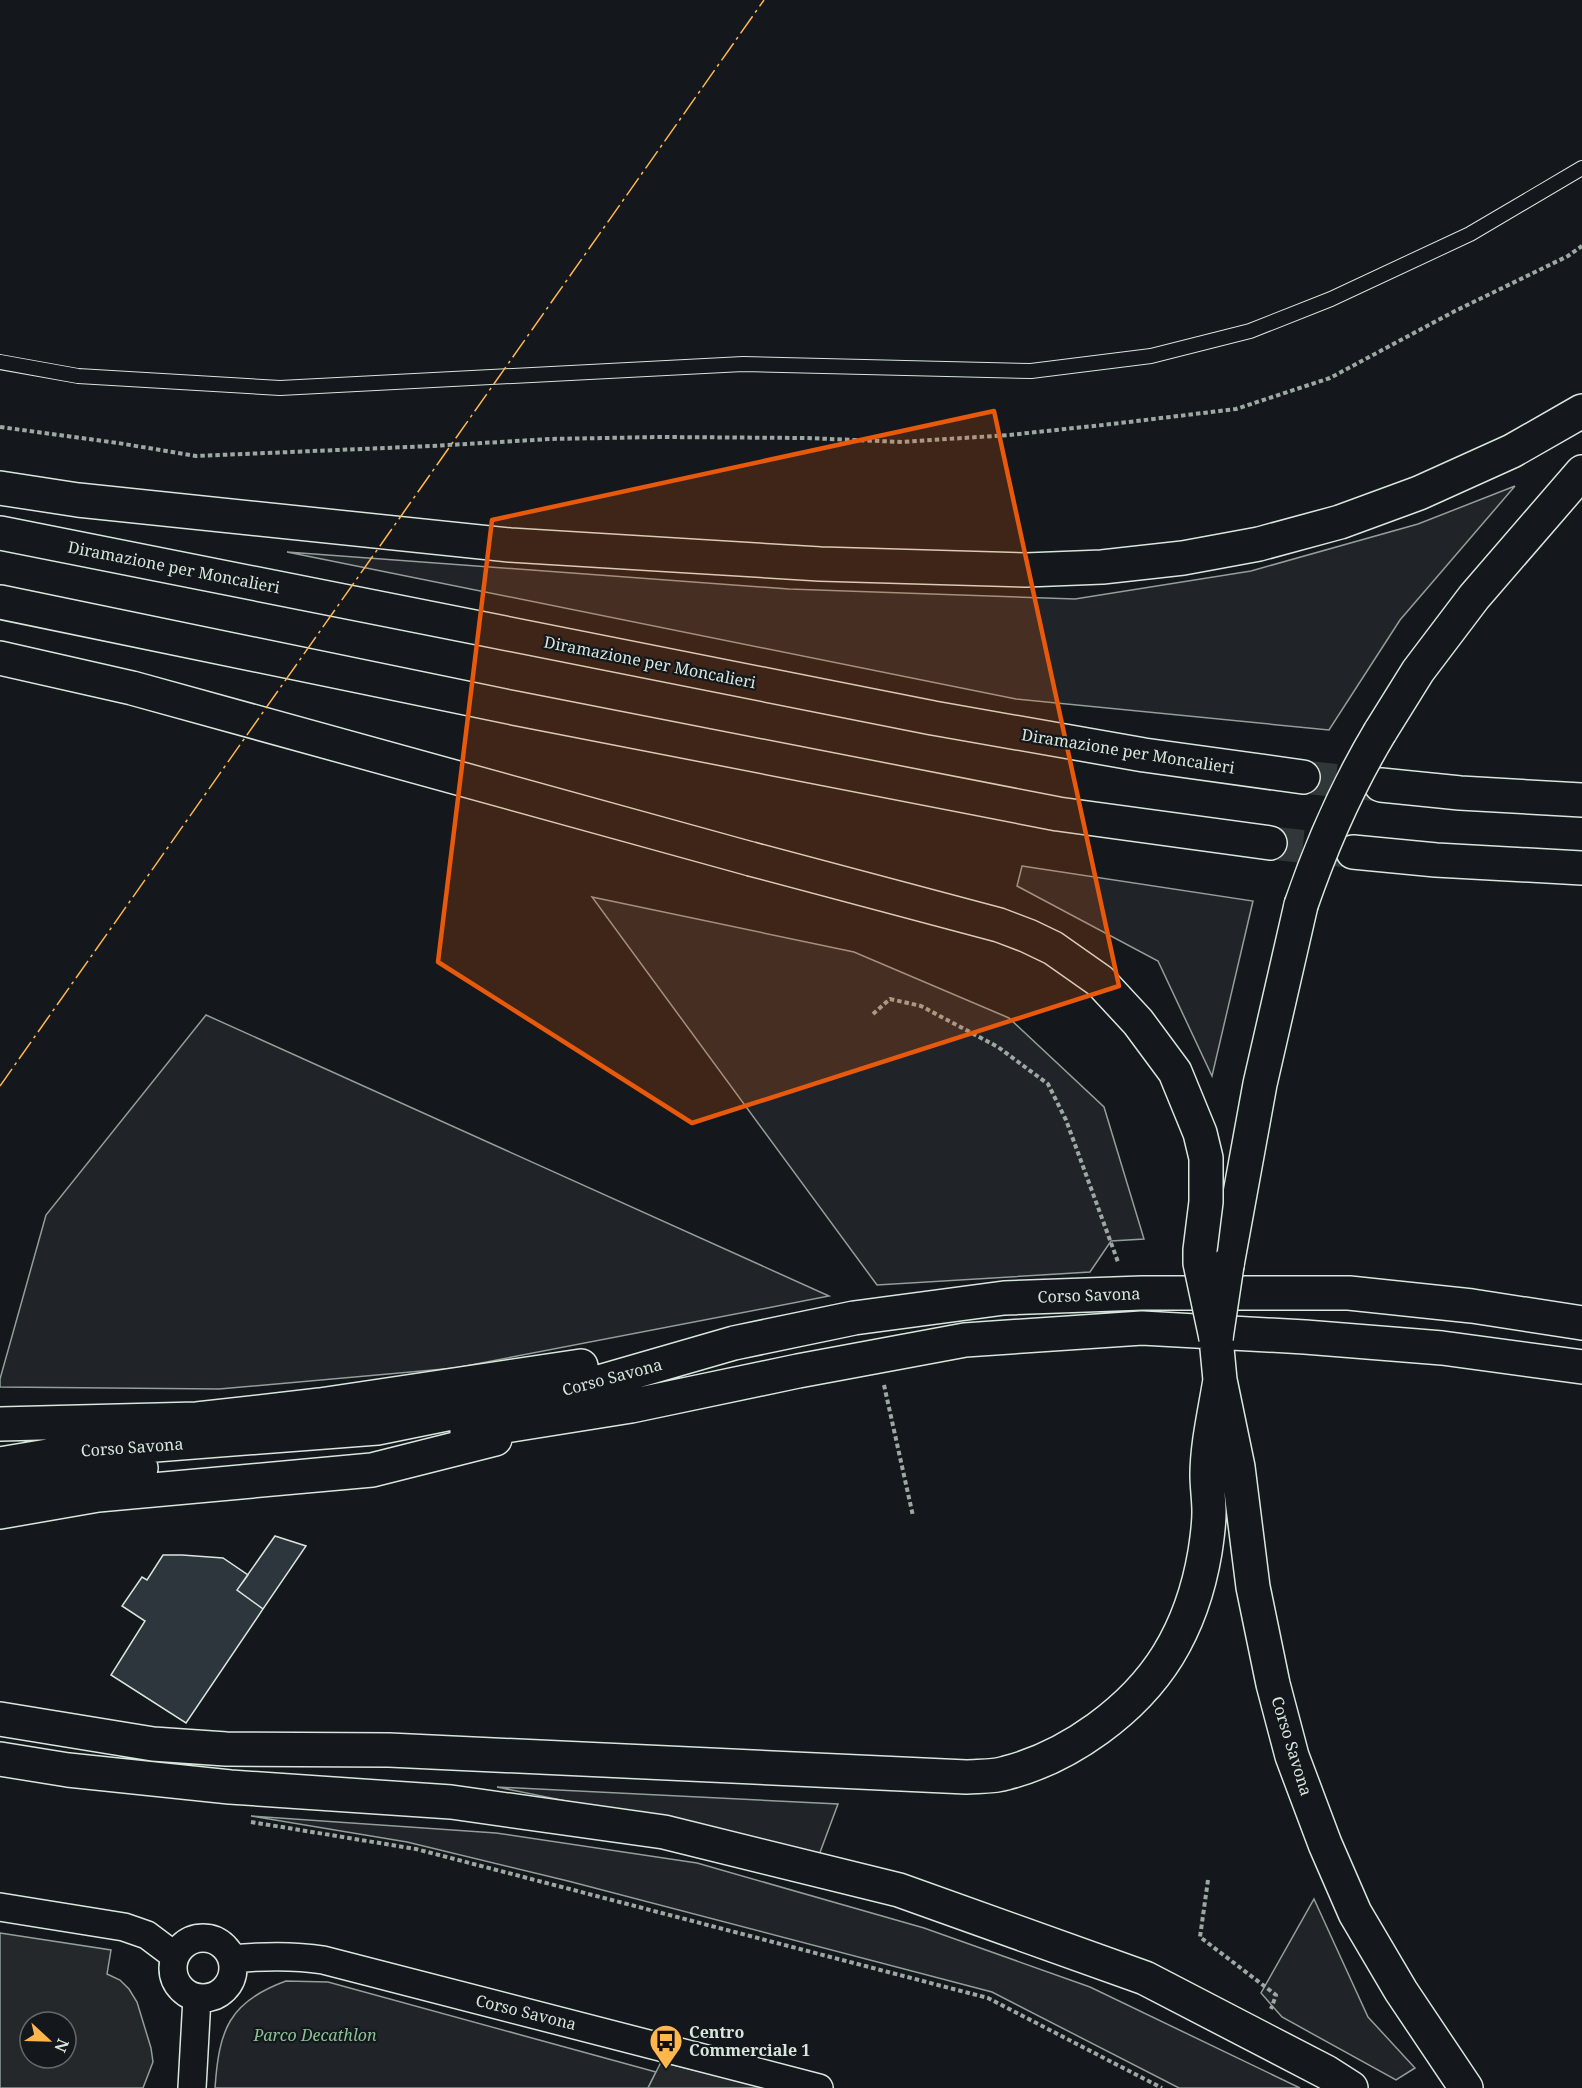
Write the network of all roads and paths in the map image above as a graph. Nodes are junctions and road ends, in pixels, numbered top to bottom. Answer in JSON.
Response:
{"nodes":[{"id":1,"x":1582,"y":168,"type":"edge"},
{"id":2,"x":1582,"y":246,"type":"edge"},
{"id":3,"x":0,"y":362,"type":"edge"},
{"id":4,"x":1582,"y":411,"type":"edge"},
{"id":5,"x":0,"y":427,"type":"edge"},
{"id":6,"x":1582,"y":472,"type":"edge"},
{"id":7,"x":0,"y":488,"type":"edge"},
{"id":8,"x":0,"y":533,"type":"edge"},
{"id":9,"x":0,"y":602,"type":"edge"},
{"id":10,"x":0,"y":658,"type":"edge"},
{"id":11,"x":1303,"y":777,"type":"tunnel mouth"},
{"id":12,"x":1381,"y":785,"type":"tunnel mouth"},
{"id":13,"x":1582,"y":800,"type":"edge"},
{"id":14,"x":1270,"y":843,"type":"tunnel mouth"},
{"id":15,"x":1353,"y":852,"type":"tunnel mouth"},
{"id":16,"x":1582,"y":868,"type":"edge"},
{"id":17,"x":873,"y":1014,"type":"dead end"},
{"id":18,"x":1142,"y":1293,"type":"junction"},
{"id":19,"x":1582,"y":1323,"type":"edge"},
{"id":20,"x":734,"y":1343,"type":"junction"},
{"id":21,"x":877,"y":1356,"type":"junction"},
{"id":22,"x":1218,"y":1358,"type":"junction"},
{"id":23,"x":1582,"y":1367,"type":"edge"},
{"id":24,"x":631,"y":1406,"type":"junction"},
{"id":25,"x":0,"y":1424,"type":"edge"},
{"id":26,"x":0,"y":1464,"type":"edge"},
{"id":27,"x":0,"y":1488,"type":"edge"},
{"id":28,"x":0,"y":1512,"type":"edge"},
{"id":29,"x":913,"y":1516,"type":"dead end"},
{"id":30,"x":0,"y":1719,"type":"edge"},
{"id":31,"x":0,"y":1759,"type":"edge"},
{"id":32,"x":251,"y":1822,"type":"dead end"},
{"id":33,"x":1208,"y":1880,"type":"dead end"},
{"id":34,"x":0,"y":1907,"type":"edge"},
{"id":35,"x":175,"y":1956,"type":"junction"},
{"id":36,"x":232,"y":1959,"type":"junction"},
{"id":37,"x":197,"y":1998,"type":"junction"},
{"id":38,"x":1261,"y":2037,"type":"junction"},
{"id":39,"x":192,"y":2088,"type":"edge"},
{"id":40,"x":819,"y":2088,"type":"edge"},
{"id":41,"x":1162,"y":2088,"type":"edge"},
{"id":42,"x":1351,"y":2088,"type":"edge"},
{"id":43,"x":1466,"y":2088,"type":"edge"}],
"edges":[{"from":1,"to":3,"type":"lane"},
{"from":2,"to":5,"type":"path"},
{"from":4,"to":7,"type":"main road"},
{"from":6,"to":22,"type":"main road","name":"Corso Savona","bridge":true},
{"from":8,"to":11,"type":"main road","name":"Diramazione per Moncalieri"},
{"from":9,"to":14,"type":"main road"},
{"from":10,"to":22,"type":"main road","bridge":true},
{"from":12,"to":13,"type":"main road"},
{"from":15,"to":16,"type":"main road"},
{"from":17,"to":18,"type":"path"},
{"from":18,"to":19,"type":"main road","name":"Corso Savona"},
{"from":18,"to":20,"type":"main road","name":"Corso Savona"},
{"from":20,"to":25,"type":"main road"},
{"from":20,"to":26,"type":"main road","name":"Corso Savona"},
{"from":21,"to":23,"type":"main road","name":"Corso Savona"},
{"from":21,"to":24,"type":"main road","name":"Corso Savona"},
{"from":21,"to":29,"type":"path"},
{"from":22,"to":30,"type":"main road"},
{"from":22,"to":43,"type":"main road","name":"Corso Savona"},
{"from":24,"to":27,"type":"main road","name":"Corso Savona"},
{"from":24,"to":28,"type":"main road"},
{"from":31,"to":38,"type":"main road"},
{"from":32,"to":41,"type":"path"},
{"from":33,"to":38,"type":"path"},
{"from":34,"to":35,"type":"street"},
{"from":35,"to":36,"type":"street"},
{"from":35,"to":37,"type":"street"},
{"from":36,"to":37,"type":"street"},
{"from":36,"to":40,"type":"street","name":"Corso Savona"},
{"from":37,"to":39,"type":"street"},
{"from":38,"to":42,"type":"main road"}]}
